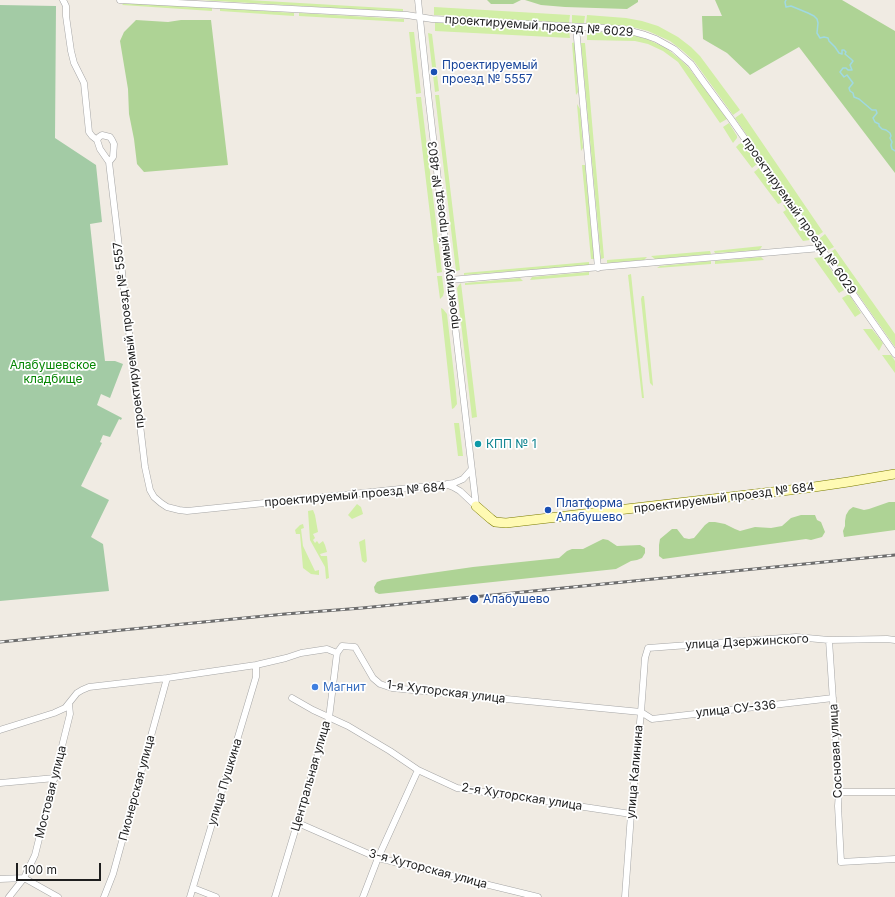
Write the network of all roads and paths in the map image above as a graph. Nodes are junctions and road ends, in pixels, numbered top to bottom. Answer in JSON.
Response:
{"nodes":[{"id":1,"x":63,"y":0,"type":"edge"},
{"id":2,"x":120,"y":0,"type":"edge"},
{"id":3,"x":418,"y":0,"type":"edge"},
{"id":4,"x":420,"y":17,"type":"junction"},
{"id":5,"x":576,"y":27,"type":"junction"},
{"id":6,"x":97,"y":140,"type":"junction"},
{"id":7,"x":109,"y":162,"type":"junction"},
{"id":8,"x":820,"y":248,"type":"junction"},
{"id":9,"x":598,"y":268,"type":"junction"},
{"id":10,"x":450,"y":280,"type":"junction"},
{"id":11,"x":895,"y":354,"type":"edge"},
{"id":12,"x":471,"y":470,"type":"junction"},
{"id":13,"x":895,"y":474,"type":"edge"},
{"id":14,"x":439,"y":485,"type":"junction"},
{"id":15,"x":161,"y":503,"type":"joint"},
{"id":16,"x":476,"y":506,"type":"junction"},
{"id":17,"x":829,"y":640,"type":"junction"},
{"id":18,"x":895,"y":640,"type":"edge"},
{"id":19,"x":648,"y":648,"type":"joint"},
{"id":20,"x":337,"y":653,"type":"junction"},
{"id":21,"x":256,"y":666,"type":"junction"},
{"id":22,"x":167,"y":678,"type":"junction"},
{"id":23,"x":292,"y":698,"type":"dead end"},
{"id":24,"x":833,"y":698,"type":"junction"},
{"id":25,"x":69,"y":704,"type":"junction"},
{"id":26,"x":641,"y":712,"type":"junction"},
{"id":27,"x":329,"y":718,"type":"junction"},
{"id":28,"x":0,"y":730,"type":"edge"},
{"id":29,"x":418,"y":770,"type":"junction"},
{"id":30,"x":55,"y":778,"type":"junction"},
{"id":31,"x":0,"y":783,"type":"edge"},
{"id":32,"x":839,"y":792,"type":"junction"},
{"id":33,"x":895,"y":792,"type":"edge"},
{"id":34,"x":631,"y":814,"type":"junction"},
{"id":35,"x":298,"y":823,"type":"junction"},
{"id":36,"x":378,"y":858,"type":"junction"},
{"id":37,"x":895,"y":859,"type":"edge"},
{"id":38,"x":24,"y":878,"type":"junction"},
{"id":39,"x":0,"y":879,"type":"edge"},
{"id":40,"x":193,"y":888,"type":"junction"},
{"id":41,"x":9,"y":897,"type":"edge"},
{"id":42,"x":58,"y":897,"type":"edge"},
{"id":43,"x":104,"y":897,"type":"edge"},
{"id":44,"x":190,"y":897,"type":"edge"},
{"id":45,"x":216,"y":897,"type":"edge"},
{"id":46,"x":275,"y":897,"type":"edge"},
{"id":47,"x":363,"y":897,"type":"edge"},
{"id":48,"x":538,"y":897,"type":"edge"},
{"id":49,"x":625,"y":897,"type":"edge"}],
"edges":[{"from":1,"to":6,"type":"street"},
{"from":2,"to":4,"type":"street","name":"проектируемый проезд № 6029"},
{"from":3,"to":4,"type":"street","name":"проектируемый проезд № 4803"},
{"from":4,"to":5,"type":"street","name":"проектируемый проезд № 6029"},
{"from":4,"to":10,"type":"street","name":"проектируемый проезд № 4803"},
{"from":5,"to":8,"type":"street","name":"проектируемый проезд № 6029"},
{"from":5,"to":9,"type":"street"},
{"from":6,"to":7,"type":"street","name":"проектируемый проезд № 5557"},
{"from":6,"to":7,"type":"street","name":"проектируемый проезд № 5557"},
{"from":7,"to":15,"type":"street","name":"проектируемый проезд № 5557"},
{"from":8,"to":9,"type":"street"},
{"from":8,"to":11,"type":"street","name":"проектируемый проезд № 6029"},
{"from":9,"to":10,"type":"street"},
{"from":10,"to":12,"type":"street","name":"проектируемый проезд № 4803"},
{"from":12,"to":14,"type":"street"},
{"from":12,"to":16,"type":"street","name":"проектируемый проезд № 4803"},
{"from":13,"to":16,"type":"street","name":"проектируемый проезд № 684"},
{"from":14,"to":15,"type":"street","name":"проектируемый проезд № 684"},
{"from":14,"to":16,"type":"street","name":"проектируемый проезд № 684"},
{"from":17,"to":18,"type":"street","name":"улица Дзержинского"},
{"from":17,"to":19,"type":"street","name":"улица Дзержинского"},
{"from":17,"to":24,"type":"street","name":"Сосновая улица"},
{"from":19,"to":26,"type":"street","name":"улица Калинина"},
{"from":20,"to":21,"type":"street","name":"1-я Хуторская улица"},
{"from":20,"to":26,"type":"street","name":"1-я Хуторская улица"},
{"from":20,"to":27,"type":"street","name":"Центральная улица"},
{"from":21,"to":22,"type":"street","name":"1-я Хуторская улица"},
{"from":21,"to":40,"type":"street","name":"улица Пушкина"},
{"from":22,"to":25,"type":"street","name":"1-я Хуторская улица"},
{"from":22,"to":43,"type":"street","name":"Пионерская улица"},
{"from":23,"to":27,"type":"street","name":"2-я Хуторская улица"},
{"from":24,"to":26,"type":"street","name":"улица СУ-336"},
{"from":24,"to":32,"type":"street","name":"Сосновая улица"},
{"from":25,"to":28,"type":"street","name":"1-я Хуторская улица"},
{"from":25,"to":30,"type":"street","name":"Мостовая улица"},
{"from":26,"to":34,"type":"street","name":"улица Калинина"},
{"from":27,"to":29,"type":"street","name":"2-я Хуторская улица"},
{"from":27,"to":35,"type":"street","name":"Центральная улица"},
{"from":29,"to":34,"type":"street","name":"2-я Хуторская улица"},
{"from":29,"to":36,"type":"street"},
{"from":30,"to":31,"type":"street"},
{"from":30,"to":38,"type":"street","name":"Мостовая улица"},
{"from":32,"to":33,"type":"street"},
{"from":32,"to":37,"type":"street","name":"Сосновая улица"},
{"from":34,"to":49,"type":"street","name":"улица Калинина"},
{"from":35,"to":36,"type":"street","name":"3-я Хуторская улица"},
{"from":35,"to":46,"type":"street","name":"Центральная улица"},
{"from":36,"to":47,"type":"street"},
{"from":36,"to":48,"type":"street","name":"3-я Хуторская улица"},
{"from":38,"to":39,"type":"street"},
{"from":38,"to":41,"type":"street","name":"Мостовая улица"},
{"from":38,"to":42,"type":"street"},
{"from":40,"to":44,"type":"street","name":"улица Пушкина"},
{"from":40,"to":45,"type":"street"}]}
